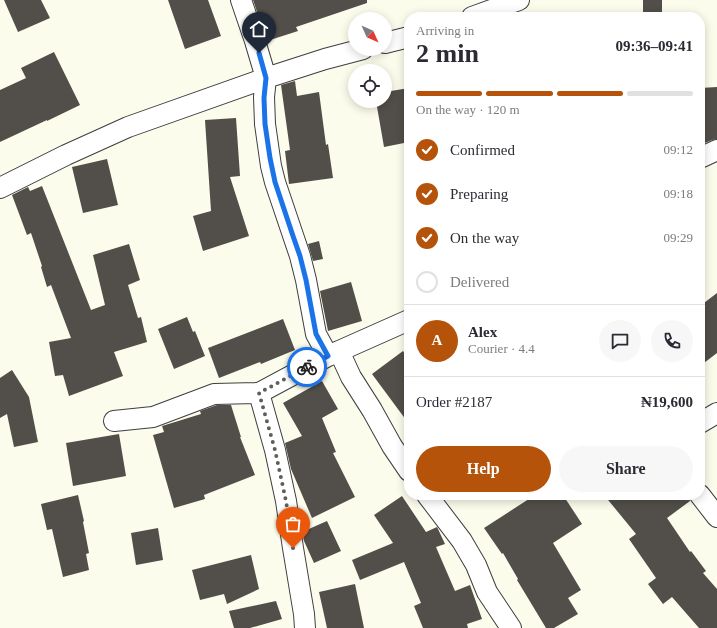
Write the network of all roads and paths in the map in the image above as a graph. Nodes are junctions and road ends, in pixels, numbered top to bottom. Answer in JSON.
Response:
{"nodes":[{"id":1,"x":241,"y":0,"type":"edge"},
{"id":2,"x":519,"y":0,"type":"edge"},
{"id":3,"x":486,"y":12,"type":"edge"},
{"id":4,"x":404,"y":38,"type":"edge"},
{"id":5,"x":392,"y":41,"type":"edge"},
{"id":6,"x":348,"y":53,"type":"edge"},
{"id":7,"x":266,"y":78,"type":"junction"},
{"id":8,"x":717,"y":150,"type":"edge"},
{"id":9,"x":705,"y":156,"type":"edge"},
{"id":10,"x":0,"y":188,"type":"edge"},
{"id":11,"x":404,"y":322,"type":"edge"},
{"id":12,"x":334,"y":354,"type":"junction"},
{"id":13,"x":259,"y":393,"type":"junction"},
{"id":14,"x":717,"y":413,"type":"edge"},
{"id":15,"x":705,"y":420,"type":"edge"},
{"id":16,"x":114,"y":421,"type":"dead end"},
{"id":17,"x":404,"y":464,"type":"edge"},
{"id":18,"x":431,"y":500,"type":"edge"},
{"id":19,"x":704,"y":500,"type":"edge"},
{"id":20,"x":717,"y":517,"type":"edge"},
{"id":21,"x":305,"y":628,"type":"edge"},
{"id":22,"x":511,"y":628,"type":"edge"}],
"edges":[{"from":1,"to":7,"type":"street"},
{"from":2,"to":3,"type":"street"},
{"from":4,"to":5,"type":"street"},
{"from":6,"to":7,"type":"street"},
{"from":7,"to":10,"type":"street"},
{"from":7,"to":12,"type":"street"},
{"from":8,"to":9,"type":"street"},
{"from":11,"to":12,"type":"street"},
{"from":12,"to":13,"type":"street"},
{"from":12,"to":17,"type":"street"},
{"from":13,"to":16,"type":"street"},
{"from":13,"to":21,"type":"street"},
{"from":14,"to":15,"type":"street"},
{"from":18,"to":22,"type":"street"},
{"from":19,"to":20,"type":"street"}]}
